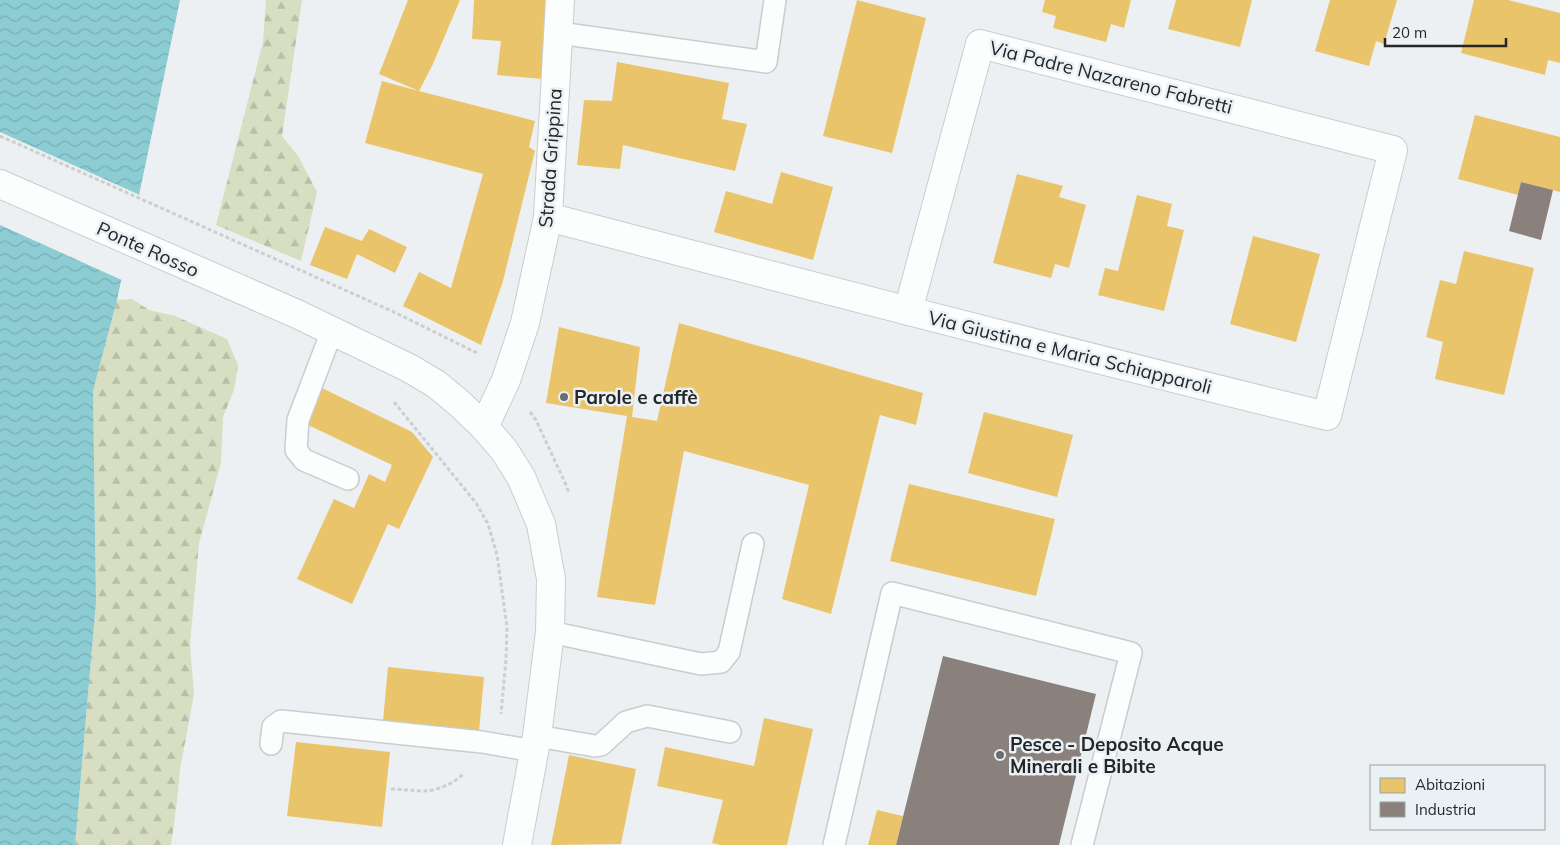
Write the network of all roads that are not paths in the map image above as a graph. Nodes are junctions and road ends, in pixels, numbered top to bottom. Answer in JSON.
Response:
{"nodes":[{"id":1,"x":560,"y":0,"type":"edge"},
{"id":2,"x":774,"y":0,"type":"edge"},
{"id":3,"x":558,"y":32,"type":"junction"},
{"id":4,"x":1393,"y":150,"type":"joint"},
{"id":5,"x":0,"y":184,"type":"edge"},
{"id":6,"x":548,"y":217,"type":"junction"},
{"id":7,"x":908,"y":311,"type":"junction"},
{"id":8,"x":332,"y":331,"type":"junction"},
{"id":9,"x":484,"y":427,"type":"junction"},
{"id":10,"x":348,"y":479,"type":"dead end"},
{"id":11,"x":753,"y":544,"type":"dead end"},
{"id":12,"x":550,"y":632,"type":"junction"},
{"id":13,"x":730,"y":732,"type":"dead end"},
{"id":14,"x":271,"y":744,"type":"dead end"},
{"id":15,"x":535,"y":744,"type":"junction"},
{"id":16,"x":517,"y":845,"type":"edge"},
{"id":17,"x":834,"y":845,"type":"edge"},
{"id":18,"x":1082,"y":845,"type":"edge"}],
"edges":[{"from":1,"to":3,"type":"street","name":"Strada Grippina"},
{"from":2,"to":3,"type":"lane"},
{"from":3,"to":6,"type":"street","name":"Strada Grippina"},
{"from":4,"to":7,"type":"street","name":"Via Padre Nazareno Fabretti"},
{"from":4,"to":7,"type":"street","name":"Via Giustina e Maria Schiapparoli"},
{"from":5,"to":8,"type":"street","name":"Ponte Rosso"},
{"from":6,"to":7,"type":"street","name":"Via Giustina e Maria Schiapparoli"},
{"from":6,"to":9,"type":"street","name":"Strada Grippina"},
{"from":8,"to":9,"type":"street","name":"Ponte Rosso"},
{"from":8,"to":10,"type":"lane"},
{"from":9,"to":12,"type":"street","name":"Ponte Rosso"},
{"from":11,"to":12,"type":"lane"},
{"from":12,"to":15,"type":"street","name":"Ponte Rosso"},
{"from":13,"to":15,"type":"lane"},
{"from":14,"to":15,"type":"lane"},
{"from":15,"to":16,"type":"street","name":"Ponte Rosso"},
{"from":17,"to":18,"type":"lane"}]}
